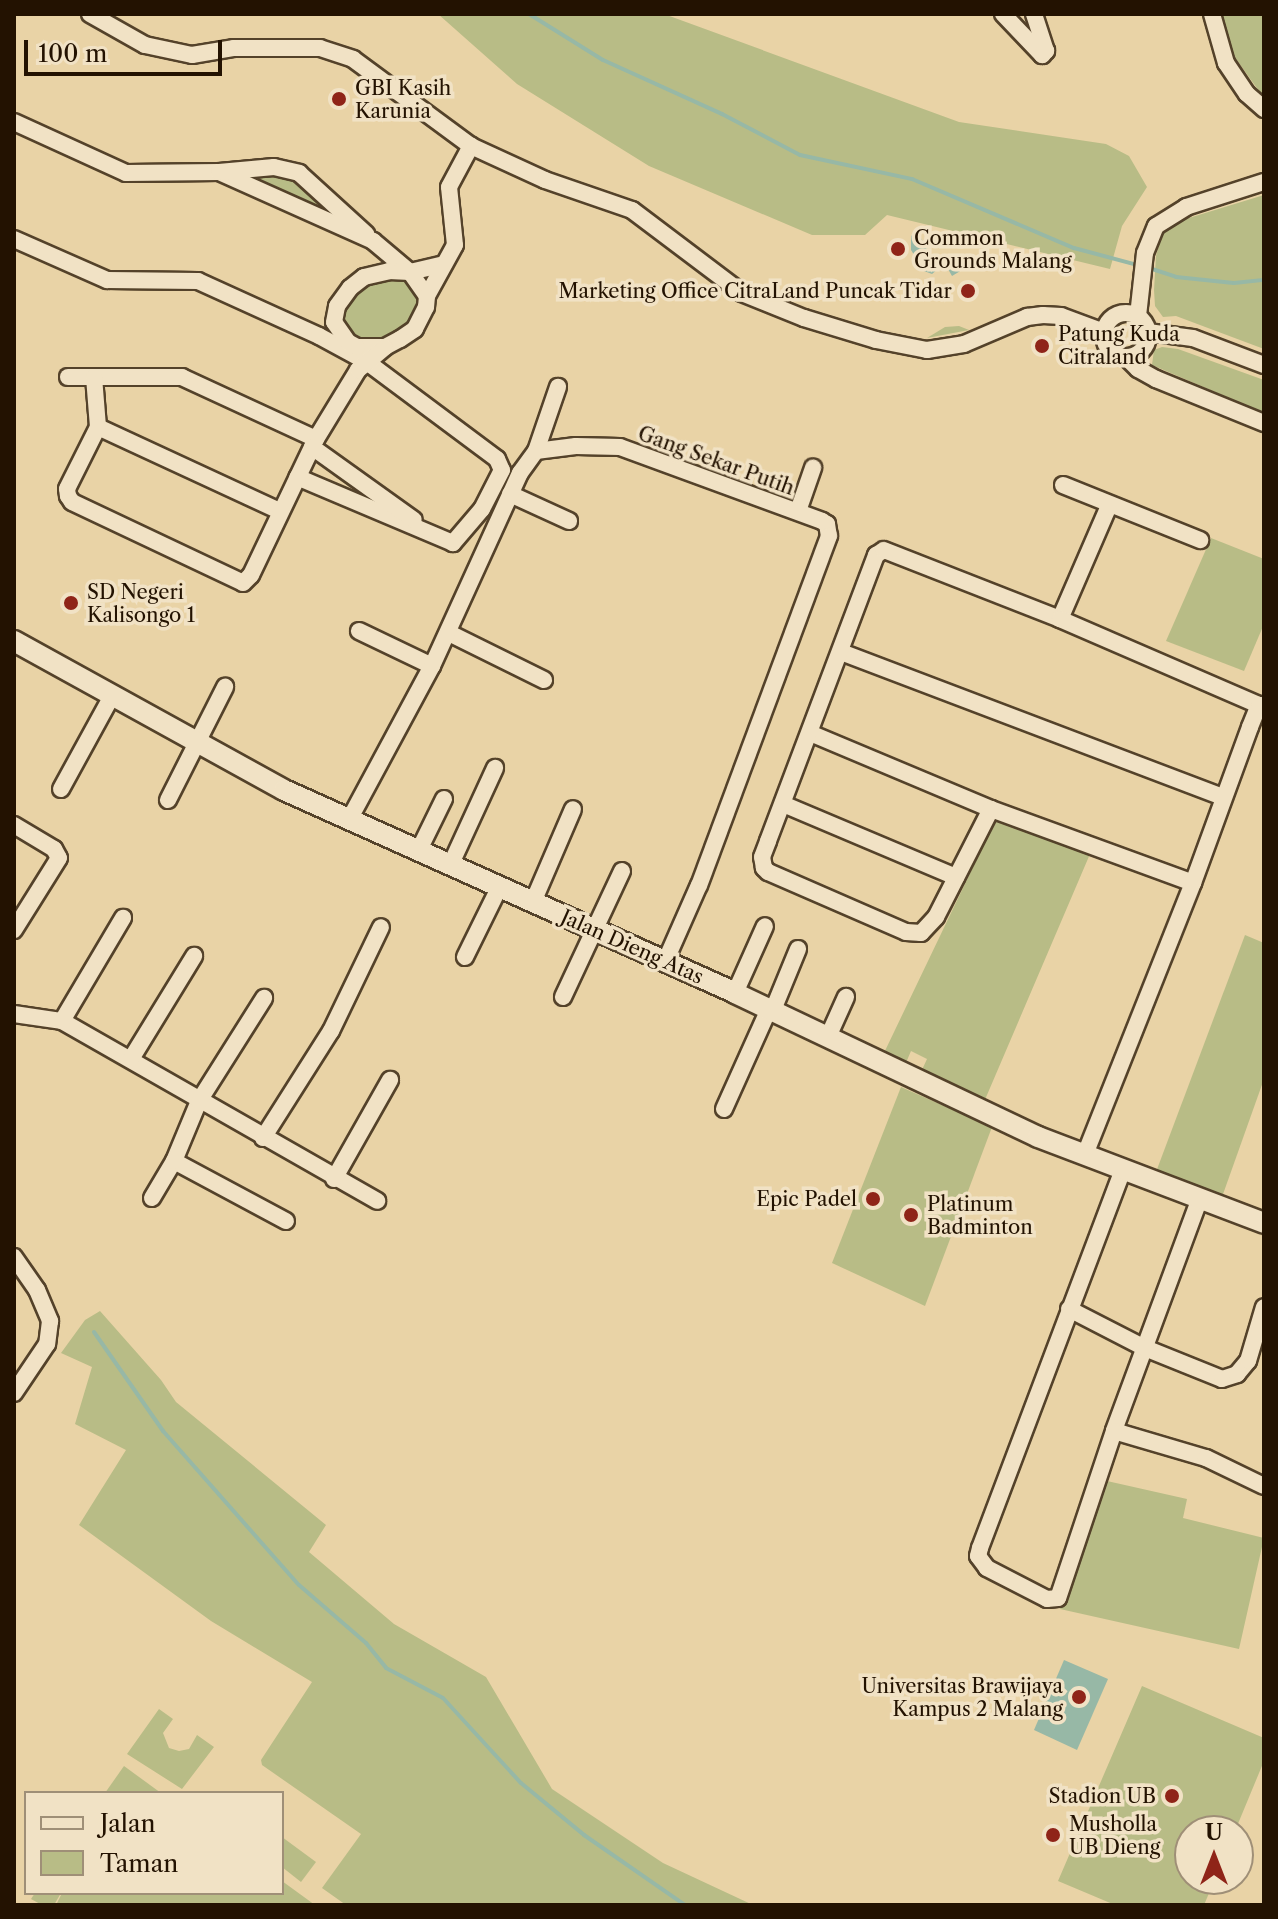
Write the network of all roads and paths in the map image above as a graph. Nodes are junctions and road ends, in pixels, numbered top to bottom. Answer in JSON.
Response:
{"nodes":[{"id":1,"x":90,"y":14,"type":"edge"},
{"id":2,"x":1003,"y":14,"type":"edge"},
{"id":3,"x":1034,"y":14,"type":"edge"},
{"id":4,"x":1212,"y":14,"type":"edge"},
{"id":5,"x":1264,"y":109,"type":"edge"},
{"id":6,"x":14,"y":122,"type":"edge"},
{"id":7,"x":471,"y":146,"type":"junction"},
{"id":8,"x":219,"y":172,"type":"junction"},
{"id":9,"x":1264,"y":182,"type":"edge"},
{"id":10,"x":14,"y":239,"type":"edge"},
{"id":11,"x":376,"y":243,"type":"junction"},
{"id":12,"x":444,"y":264,"type":"junction"},
{"id":13,"x":410,"y":272,"type":"junction"},
{"id":14,"x":373,"y":274,"type":"junction"},
{"id":15,"x":427,"y":296,"type":"junction"},
{"id":16,"x":1138,"y":316,"type":"junction"},
{"id":17,"x":334,"y":322,"type":"junction"},
{"id":18,"x":1104,"y":332,"type":"junction"},
{"id":19,"x":1148,"y":332,"type":"junction"},
{"id":20,"x":319,"y":336,"type":"junction"},
{"id":21,"x":385,"y":347,"type":"junction"},
{"id":22,"x":356,"y":357,"type":"junction"},
{"id":23,"x":1126,"y":357,"type":"junction"},
{"id":24,"x":1264,"y":365,"type":"edge"},
{"id":25,"x":68,"y":377,"type":"dead end"},
{"id":26,"x":94,"y":377,"type":"junction"},
{"id":27,"x":558,"y":387,"type":"dead end"},
{"id":28,"x":1264,"y":423,"type":"edge"},
{"id":29,"x":98,"y":427,"type":"junction"},
{"id":30,"x":314,"y":443,"type":"junction"},
{"id":31,"x":536,"y":451,"type":"junction"},
{"id":32,"x":813,"y":468,"type":"dead end"},
{"id":33,"x":297,"y":477,"type":"junction"},
{"id":34,"x":1063,"y":485,"type":"dead end"},
{"id":35,"x":510,"y":494,"type":"junction"},
{"id":36,"x":1109,"y":506,"type":"junction"},
{"id":37,"x":280,"y":511,"type":"junction"},
{"id":38,"x":798,"y":511,"type":"junction"},
{"id":39,"x":569,"y":521,"type":"dead end"},
{"id":40,"x":441,"y":539,"type":"junction"},
{"id":41,"x":1200,"y":540,"type":"dead end"},
{"id":42,"x":1060,"y":619,"type":"junction"},
{"id":43,"x":359,"y":631,"type":"dead end"},
{"id":44,"x":449,"y":633,"type":"junction"},
{"id":45,"x":14,"y":641,"type":"edge"},
{"id":46,"x":841,"y":652,"type":"junction"},
{"id":47,"x":432,"y":666,"type":"junction"},
{"id":48,"x":544,"y":680,"type":"dead end"},
{"id":49,"x":225,"y":687,"type":"dead end"},
{"id":50,"x":112,"y":696,"type":"junction"},
{"id":51,"x":1262,"y":706,"type":"edge"},
{"id":52,"x":810,"y":733,"type":"junction"},
{"id":53,"x":196,"y":744,"type":"junction"},
{"id":54,"x":495,"y":768,"type":"dead end"},
{"id":55,"x":61,"y":789,"type":"dead end"},
{"id":56,"x":1223,"y":797,"type":"junction"},
{"id":57,"x":444,"y":799,"type":"dead end"},
{"id":58,"x":168,"y":800,"type":"dead end"},
{"id":59,"x":783,"y":804,"type":"junction"},
{"id":60,"x":573,"y":809,"type":"dead end"},
{"id":61,"x":991,"y":809,"type":"junction"},
{"id":62,"x":349,"y":820,"type":"junction"},
{"id":63,"x":14,"y":825,"type":"edge"},
{"id":64,"x":418,"y":852,"type":"junction"},
{"id":65,"x":450,"y":866,"type":"junction"},
{"id":66,"x":622,"y":871,"type":"dead end"},
{"id":67,"x":956,"y":877,"type":"junction"},
{"id":68,"x":1193,"y":883,"type":"junction"},
{"id":69,"x":499,"y":888,"type":"junction"},
{"id":70,"x":533,"y":902,"type":"junction"},
{"id":71,"x":123,"y":918,"type":"dead end"},
{"id":72,"x":17,"y":919,"type":"edge"},
{"id":73,"x":765,"y":926,"type":"dead end"},
{"id":74,"x":381,"y":927,"type":"dead end"},
{"id":75,"x":593,"y":929,"type":"junction"},
{"id":76,"x":798,"y":949,"type":"dead end"},
{"id":77,"x":194,"y":956,"type":"dead end"},
{"id":78,"x":465,"y":957,"type":"dead end"},
{"id":79,"x":665,"y":962,"type":"junction"},
{"id":80,"x":735,"y":993,"type":"junction"},
{"id":81,"x":563,"y":997,"type":"dead end"},
{"id":82,"x":846,"y":997,"type":"dead end"},
{"id":83,"x":264,"y":998,"type":"dead end"},
{"id":84,"x":771,"y":1010,"type":"junction"},
{"id":85,"x":14,"y":1014,"type":"edge"},
{"id":86,"x":62,"y":1021,"type":"junction"},
{"id":87,"x":828,"y":1037,"type":"junction"},
{"id":88,"x":131,"y":1059,"type":"junction"},
{"id":89,"x":390,"y":1080,"type":"dead end"},
{"id":90,"x":199,"y":1101,"type":"junction"},
{"id":91,"x":724,"y":1109,"type":"dead end"},
{"id":92,"x":263,"y":1138,"type":"junction"},
{"id":93,"x":1085,"y":1155,"type":"junction"},
{"id":94,"x":174,"y":1161,"type":"junction"},
{"id":95,"x":1123,"y":1170,"type":"junction"},
{"id":96,"x":334,"y":1179,"type":"junction"},
{"id":97,"x":152,"y":1198,"type":"dead end"},
{"id":98,"x":1200,"y":1198,"type":"junction"},
{"id":99,"x":377,"y":1201,"type":"dead end"},
{"id":100,"x":286,"y":1221,"type":"dead end"},
{"id":101,"x":1264,"y":1223,"type":"edge"},
{"id":102,"x":14,"y":1257,"type":"edge"},
{"id":103,"x":1264,"y":1307,"type":"edge"},
{"id":104,"x":1069,"y":1309,"type":"junction"},
{"id":105,"x":1145,"y":1348,"type":"junction"},
{"id":106,"x":14,"y":1393,"type":"edge"},
{"id":107,"x":1114,"y":1431,"type":"junction"},
{"id":108,"x":1264,"y":1486,"type":"edge"}],
"edges":[{"from":1,"to":7,"type":"street"},
{"from":2,"to":3,"type":"street"},
{"from":4,"to":5,"type":"street"},
{"from":6,"to":8,"type":"street"},
{"from":7,"to":12,"type":"street"},
{"from":7,"to":18,"type":"street"},
{"from":8,"to":11,"type":"street"},
{"from":8,"to":11,"type":"street"},
{"from":9,"to":16,"type":"street"},
{"from":10,"to":20,"type":"street"},
{"from":11,"to":13,"type":"street"},
{"from":11,"to":14,"type":"street"},
{"from":12,"to":13,"type":"street"},
{"from":12,"to":15,"type":"street"},
{"from":13,"to":14,"type":"street"},
{"from":13,"to":15,"type":"street"},
{"from":14,"to":17,"type":"street"},
{"from":15,"to":21,"type":"street"},
{"from":16,"to":18,"type":"street"},
{"from":16,"to":19,"type":"street"},
{"from":17,"to":20,"type":"street"},
{"from":17,"to":22,"type":"street"},
{"from":18,"to":23,"type":"street"},
{"from":19,"to":23,"type":"street"},
{"from":19,"to":24,"type":"street"},
{"from":20,"to":22,"type":"street"},
{"from":21,"to":22,"type":"street"},
{"from":21,"to":22,"type":"street"},
{"from":22,"to":30,"type":"street"},
{"from":22,"to":40,"type":"street"},
{"from":23,"to":28,"type":"street"},
{"from":25,"to":26,"type":"street"},
{"from":26,"to":29,"type":"street"},
{"from":26,"to":30,"type":"street"},
{"from":27,"to":31,"type":"street"},
{"from":29,"to":37,"type":"street"},
{"from":29,"to":37,"type":"street"},
{"from":30,"to":33,"type":"street"},
{"from":30,"to":40,"type":"street"},
{"from":31,"to":35,"type":"street"},
{"from":31,"to":38,"type":"street","name":"Gang Sekar Putih"},
{"from":32,"to":38,"type":"street"},
{"from":33,"to":37,"type":"street"},
{"from":33,"to":40,"type":"street"},
{"from":34,"to":36,"type":"street"},
{"from":35,"to":39,"type":"street"},
{"from":35,"to":44,"type":"street"},
{"from":36,"to":41,"type":"street"},
{"from":36,"to":42,"type":"street"},
{"from":38,"to":79,"type":"street","name":"Gang Sekar Putih"},
{"from":42,"to":46,"type":"street"},
{"from":42,"to":51,"type":"street"},
{"from":43,"to":47,"type":"street"},
{"from":44,"to":47,"type":"street"},
{"from":44,"to":48,"type":"street"},
{"from":45,"to":50,"type":"street","name":"Jalan Dieng Atas"},
{"from":46,"to":52,"type":"street"},
{"from":46,"to":56,"type":"street"},
{"from":47,"to":62,"type":"street"},
{"from":49,"to":53,"type":"street"},
{"from":50,"to":53,"type":"street","name":"Jalan Dieng Atas"},
{"from":50,"to":55,"type":"street"},
{"from":51,"to":56,"type":"street"},
{"from":52,"to":59,"type":"street"},
{"from":52,"to":61,"type":"street"},
{"from":53,"to":58,"type":"street"},
{"from":53,"to":62,"type":"street","name":"Jalan Dieng Atas"},
{"from":54,"to":65,"type":"street"},
{"from":56,"to":68,"type":"street"},
{"from":57,"to":64,"type":"street"},
{"from":59,"to":67,"type":"street"},
{"from":59,"to":67,"type":"street"},
{"from":60,"to":70,"type":"street"},
{"from":61,"to":67,"type":"street"},
{"from":61,"to":68,"type":"street"},
{"from":62,"to":64,"type":"street","name":"Jalan Dieng Atas"},
{"from":63,"to":72,"type":"street"},
{"from":64,"to":65,"type":"street","name":"Jalan Dieng Atas"},
{"from":65,"to":69,"type":"street","name":"Jalan Dieng Atas"},
{"from":66,"to":75,"type":"street"},
{"from":68,"to":93,"type":"street"},
{"from":69,"to":70,"type":"street","name":"Jalan Dieng Atas"},
{"from":69,"to":78,"type":"street"},
{"from":70,"to":75,"type":"street","name":"Jalan Dieng Atas"},
{"from":71,"to":86,"type":"street"},
{"from":73,"to":80,"type":"street"},
{"from":74,"to":92,"type":"street"},
{"from":75,"to":79,"type":"street","name":"Jalan Dieng Atas"},
{"from":75,"to":81,"type":"street"},
{"from":76,"to":84,"type":"street"},
{"from":77,"to":88,"type":"street"},
{"from":79,"to":80,"type":"street","name":"Jalan Dieng Atas"},
{"from":80,"to":84,"type":"street","name":"Jalan Dieng Atas"},
{"from":82,"to":87,"type":"street"},
{"from":83,"to":90,"type":"street"},
{"from":84,"to":87,"type":"street","name":"Jalan Dieng Atas"},
{"from":84,"to":91,"type":"street"},
{"from":85,"to":86,"type":"street"},
{"from":86,"to":88,"type":"street"},
{"from":87,"to":93,"type":"street","name":"Jalan Dieng Atas"},
{"from":88,"to":90,"type":"street"},
{"from":89,"to":96,"type":"street"},
{"from":90,"to":92,"type":"street"},
{"from":90,"to":94,"type":"street"},
{"from":92,"to":96,"type":"street"},
{"from":93,"to":95,"type":"street","name":"Jalan Dieng Atas"},
{"from":94,"to":97,"type":"street"},
{"from":94,"to":100,"type":"street"},
{"from":95,"to":98,"type":"street","name":"Jalan Dieng Atas"},
{"from":95,"to":104,"type":"street"},
{"from":96,"to":99,"type":"street"},
{"from":98,"to":101,"type":"street","name":"Jalan Dieng Atas"},
{"from":98,"to":105,"type":"street"},
{"from":102,"to":106,"type":"street"},
{"from":103,"to":105,"type":"street"},
{"from":104,"to":105,"type":"street"},
{"from":104,"to":107,"type":"street"},
{"from":105,"to":107,"type":"street"},
{"from":107,"to":108,"type":"street"}]}
